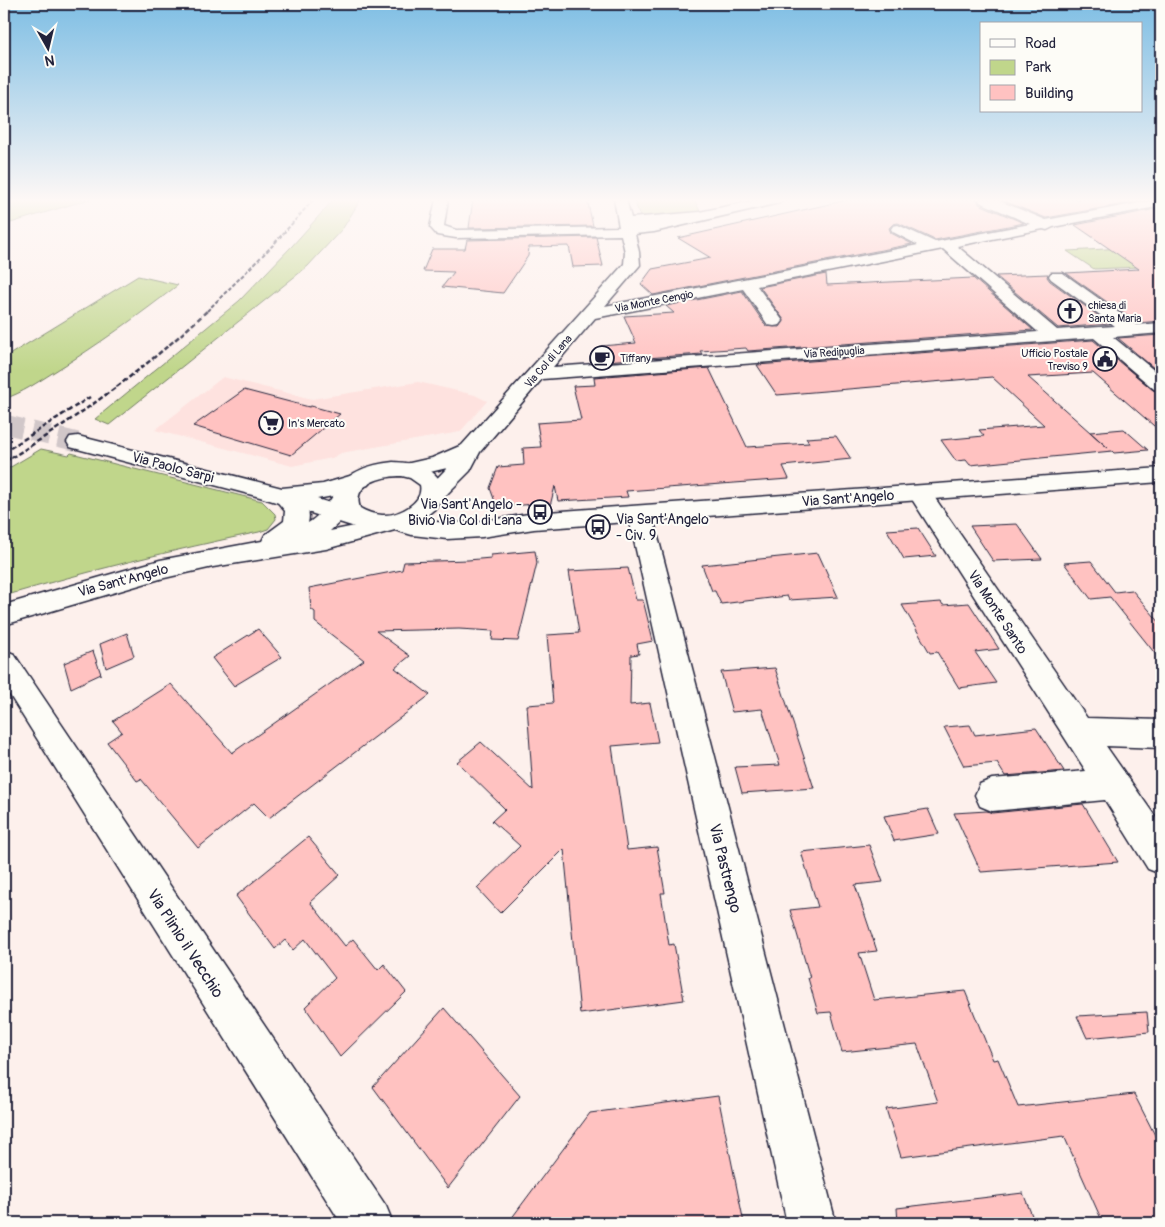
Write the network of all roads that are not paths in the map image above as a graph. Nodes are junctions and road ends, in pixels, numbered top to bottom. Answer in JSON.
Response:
{"nodes":[{"id":1,"x":632,"y":256,"type":"edge"},
{"id":2,"x":886,"y":256,"type":"edge"},
{"id":3,"x":953,"y":256,"type":"edge"},
{"id":4,"x":1057,"y":276,"type":"dead end"},
{"id":5,"x":747,"y":283,"type":"junction"},
{"id":6,"x":590,"y":314,"type":"junction"},
{"id":7,"x":774,"y":321,"type":"dead end"},
{"id":8,"x":1161,"y":328,"type":"edge"},
{"id":9,"x":1132,"y":330,"type":"junction"},
{"id":10,"x":1098,"y":333,"type":"junction"},
{"id":11,"x":1053,"y":336,"type":"junction"},
{"id":12,"x":537,"y":374,"type":"junction"},
{"id":13,"x":1161,"y":385,"type":"edge"},
{"id":14,"x":78,"y":442,"type":"tunnel mouth"},
{"id":15,"x":470,"y":450,"type":"junction"},
{"id":16,"x":408,"y":470,"type":"junction"},
{"id":17,"x":1161,"y":475,"type":"edge"},
{"id":18,"x":354,"y":485,"type":"junction"},
{"id":19,"x":920,"y":493,"type":"junction"},
{"id":20,"x":277,"y":496,"type":"junction"},
{"id":21,"x":431,"y":498,"type":"junction"},
{"id":22,"x":335,"y":513,"type":"junction"},
{"id":23,"x":640,"y":514,"type":"junction"},
{"id":24,"x":534,"y":521,"type":"junction"},
{"id":25,"x":366,"y":522,"type":"junction"},
{"id":26,"x":393,"y":523,"type":"junction"},
{"id":27,"x":256,"y":549,"type":"junction"},
{"id":28,"x":4,"y":615,"type":"edge"},
{"id":29,"x":4,"y":662,"type":"edge"},
{"id":30,"x":1077,"y":731,"type":"junction"},
{"id":31,"x":1161,"y":734,"type":"edge"},
{"id":32,"x":1113,"y":784,"type":"junction"},
{"id":33,"x":992,"y":795,"type":"dead end"},
{"id":34,"x":1161,"y":856,"type":"edge"},
{"id":35,"x":369,"y":1223,"type":"edge"},
{"id":36,"x":812,"y":1223,"type":"edge"}],
"edges":[{"from":1,"to":6,"type":"street","name":"Via Col di Lana"},
{"from":2,"to":5,"type":"street","name":"Via Monte Cengio"},
{"from":3,"to":11,"type":"street"},
{"from":4,"to":9,"type":"street"},
{"from":5,"to":6,"type":"street","name":"Via Monte Cengio"},
{"from":5,"to":7,"type":"street"},
{"from":6,"to":12,"type":"street","name":"Via Col di Lana"},
{"from":8,"to":9,"type":"street","name":"Via Redipuglia"},
{"from":9,"to":10,"type":"street","name":"Via Redipuglia"},
{"from":10,"to":11,"type":"street","name":"Via Redipuglia"},
{"from":10,"to":13,"type":"street"},
{"from":11,"to":12,"type":"street","name":"Via Redipuglia"},
{"from":12,"to":15,"type":"street","name":"Via Col di Lana"},
{"from":14,"to":20,"type":"street","name":"Via Paolo Sarpi"},
{"from":15,"to":16,"type":"street","name":"Via Col di Lana"},
{"from":15,"to":21,"type":"street","name":"Via Col di Lana"},
{"from":16,"to":18,"type":"street","name":"Via Sant'Angelo"},
{"from":16,"to":21,"type":"street","name":"Via Sant'Angelo"},
{"from":17,"to":19,"type":"street","name":"Via Sant'Angelo"},
{"from":18,"to":20,"type":"street","name":"Via Paolo Sarpi"},
{"from":18,"to":22,"type":"street","name":"Via Sant'Angelo"},
{"from":18,"to":25,"type":"street"},
{"from":19,"to":23,"type":"street","name":"Via Sant'Angelo"},
{"from":19,"to":30,"type":"street","name":"Via Monte Santo"},
{"from":20,"to":22,"type":"street","name":"Via Paolo Sarpi"},
{"from":20,"to":27,"type":"street"},
{"from":21,"to":24,"type":"street","name":"Via Sant'Angelo"},
{"from":21,"to":26,"type":"street","name":"Via Sant'Angelo"},
{"from":22,"to":25,"type":"street","name":"Via Paolo Sarpi"},
{"from":22,"to":27,"type":"street","name":"Via Sant'Angelo"},
{"from":23,"to":24,"type":"street","name":"Via Sant'Angelo"},
{"from":23,"to":36,"type":"street","name":"Via Pastrengo"},
{"from":24,"to":26,"type":"street","name":"Via Sant'Angelo"},
{"from":25,"to":26,"type":"street","name":"Via Sant'Angelo"},
{"from":26,"to":27,"type":"street","name":"Via Sant'Angelo"},
{"from":27,"to":28,"type":"street","name":"Via Sant'Angelo"},
{"from":29,"to":35,"type":"street","name":"Via Plinio il Vecchio"},
{"from":30,"to":31,"type":"street"},
{"from":30,"to":32,"type":"street","name":"Via Monte Santo"},
{"from":32,"to":33,"type":"street"},
{"from":32,"to":34,"type":"street","name":"Via Monte Santo"}]}
